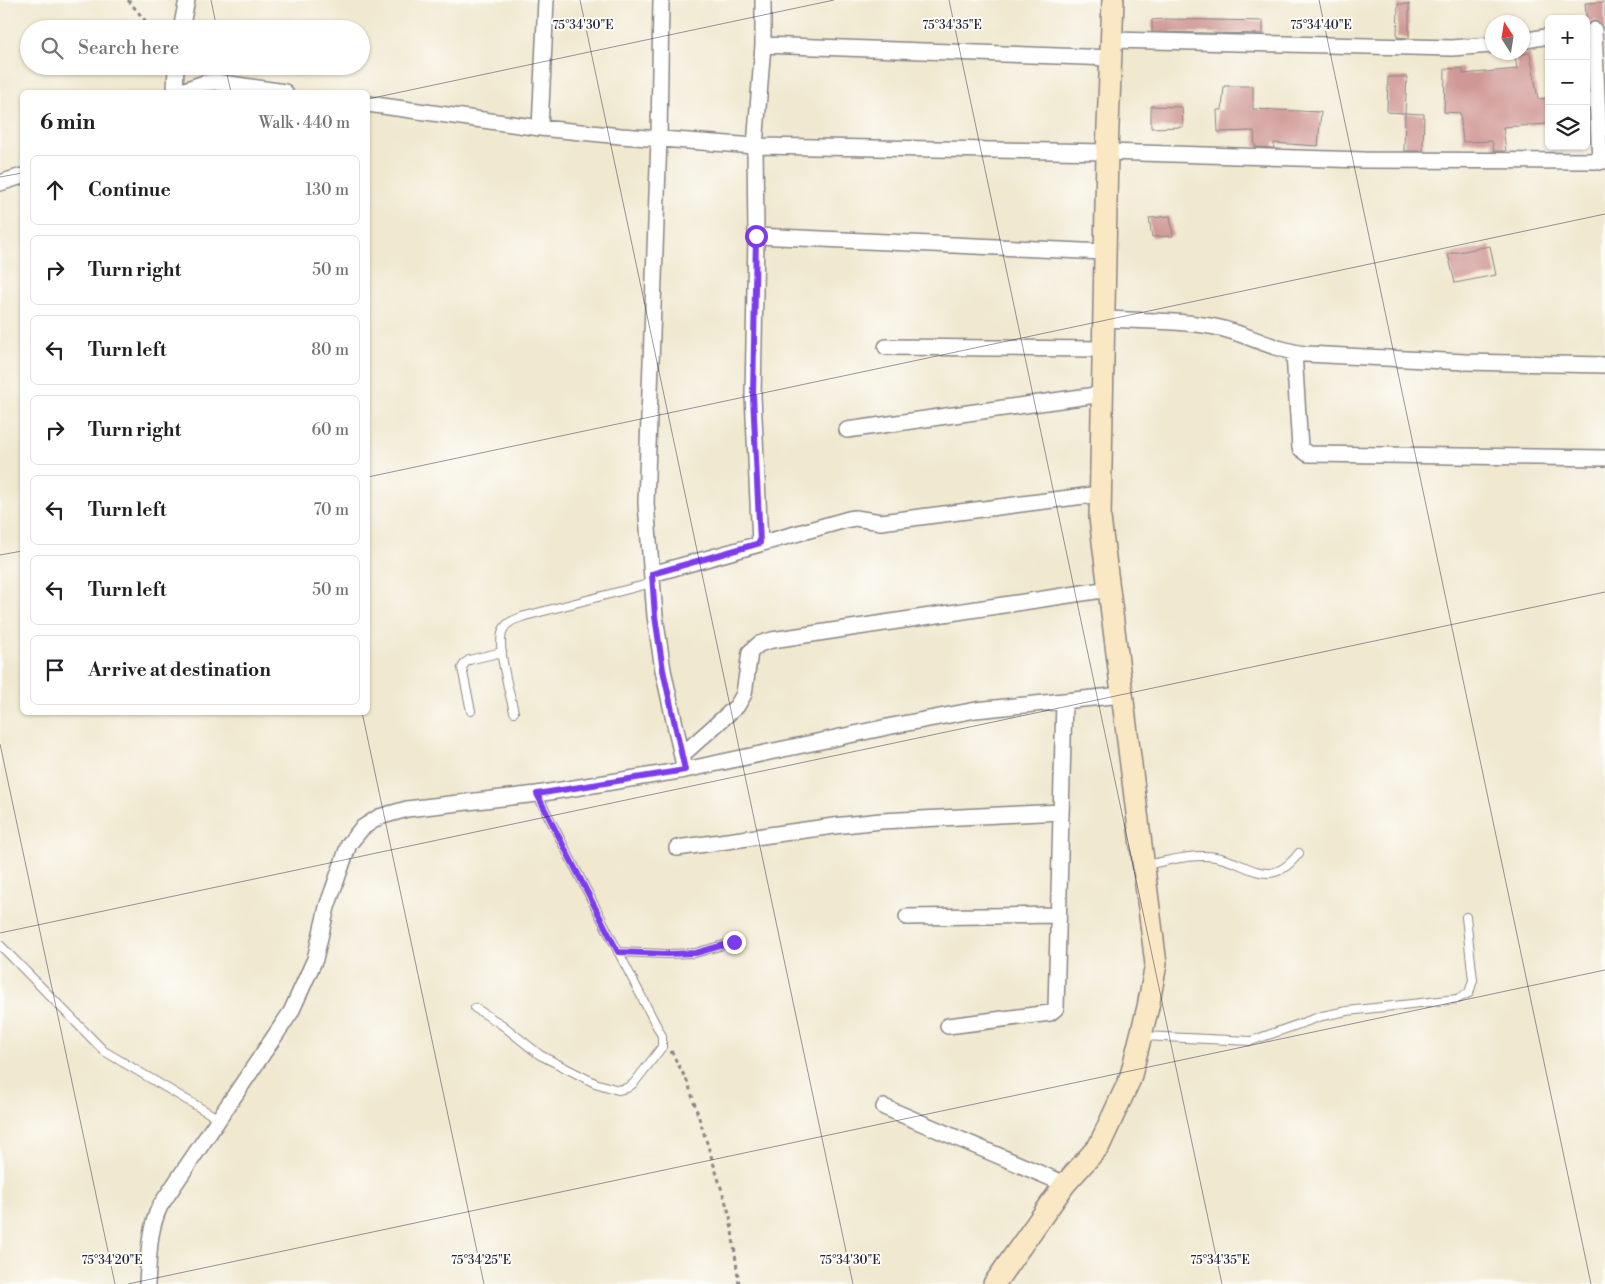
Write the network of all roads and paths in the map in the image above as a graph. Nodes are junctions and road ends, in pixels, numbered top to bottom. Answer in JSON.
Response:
{"nodes":[{"id":1,"x":128,"y":0,"type":"edge"},
{"id":2,"x":187,"y":0,"type":"edge"},
{"id":3,"x":546,"y":0,"type":"edge"},
{"id":4,"x":661,"y":0,"type":"edge"},
{"id":5,"x":763,"y":0,"type":"edge"},
{"id":6,"x":1112,"y":0,"type":"edge"},
{"id":7,"x":145,"y":20,"type":"edge"},
{"id":8,"x":183,"y":20,"type":"edge"},
{"id":9,"x":1595,"y":30,"type":"edge"},
{"id":10,"x":1545,"y":37,"type":"edge"},
{"id":11,"x":1530,"y":40,"type":"edge"},
{"id":12,"x":763,"y":46,"type":"junction"},
{"id":13,"x":1485,"y":46,"type":"edge"},
{"id":14,"x":1111,"y":49,"type":"junction"},
{"id":15,"x":176,"y":75,"type":"edge"},
{"id":16,"x":177,"y":90,"type":"edge"},
{"id":17,"x":183,"y":90,"type":"edge"},
{"id":18,"x":271,"y":90,"type":"edge"},
{"id":19,"x":1601,"y":95,"type":"edge"},
{"id":20,"x":370,"y":104,"type":"edge"},
{"id":21,"x":540,"y":128,"type":"junction"},
{"id":22,"x":660,"y":138,"type":"junction"},
{"id":23,"x":755,"y":146,"type":"junction"},
{"id":24,"x":1107,"y":152,"type":"junction"},
{"id":25,"x":1603,"y":161,"type":"edge"},
{"id":26,"x":20,"y":177,"type":"edge"},
{"id":27,"x":0,"y":183,"type":"edge"},
{"id":28,"x":756,"y":236,"type":"junction"},
{"id":29,"x":1105,"y":252,"type":"junction"},
{"id":30,"x":1104,"y":319,"type":"junction"},
{"id":31,"x":886,"y":347,"type":"dead end"},
{"id":32,"x":1103,"y":349,"type":"junction"},
{"id":33,"x":1294,"y":353,"type":"junction"},
{"id":34,"x":1605,"y":365,"type":"edge"},
{"id":35,"x":1102,"y":394,"type":"junction"},
{"id":36,"x":847,"y":430,"type":"dead end"},
{"id":37,"x":1605,"y":458,"type":"edge"},
{"id":38,"x":1100,"y":494,"type":"junction"},
{"id":39,"x":760,"y":543,"type":"junction"},
{"id":40,"x":652,"y":578,"type":"junction"},
{"id":41,"x":1109,"y":589,"type":"junction"},
{"id":42,"x":502,"y":652,"type":"junction"},
{"id":43,"x":1122,"y":695,"type":"junction"},
{"id":44,"x":1064,"y":701,"type":"junction"},
{"id":45,"x":471,"y":711,"type":"dead end"},
{"id":46,"x":514,"y":712,"type":"dead end"},
{"id":47,"x":682,"y":754,"type":"junction"},
{"id":48,"x":685,"y":770,"type":"junction"},
{"id":49,"x":537,"y":794,"type":"junction"},
{"id":50,"x":1061,"y":812,"type":"junction"},
{"id":51,"x":677,"y":848,"type":"dead end"},
{"id":52,"x":1299,"y":854,"type":"dead end"},
{"id":53,"x":1144,"y":865,"type":"junction"},
{"id":54,"x":1058,"y":915,"type":"junction"},
{"id":55,"x":907,"y":917,"type":"dead end"},
{"id":56,"x":1466,"y":917,"type":"dead end"},
{"id":57,"x":734,"y":942,"type":"dead end"},
{"id":58,"x":0,"y":945,"type":"edge"},
{"id":59,"x":618,"y":952,"type":"junction"},
{"id":60,"x":475,"y":1008,"type":"dead end"},
{"id":61,"x":948,"y":1026,"type":"dead end"},
{"id":62,"x":1140,"y":1036,"type":"junction"},
{"id":63,"x":663,"y":1042,"type":"junction"},
{"id":64,"x":884,"y":1108,"type":"dead end"},
{"id":65,"x":219,"y":1118,"type":"junction"},
{"id":66,"x":1065,"y":1184,"type":"junction"},
{"id":67,"x":147,"y":1284,"type":"edge"},
{"id":68,"x":739,"y":1284,"type":"edge"},
{"id":69,"x":994,"y":1284,"type":"edge"}],
"edges":[{"from":1,"to":7,"type":"path"},
{"from":2,"to":8,"type":"street"},
{"from":3,"to":21,"type":"street"},
{"from":4,"to":22,"type":"street"},
{"from":5,"to":12,"type":"street"},
{"from":6,"to":14,"type":"main road"},
{"from":9,"to":19,"type":"street"},
{"from":10,"to":11,"type":"street"},
{"from":12,"to":14,"type":"street"},
{"from":12,"to":23,"type":"street"},
{"from":13,"to":14,"type":"street"},
{"from":14,"to":24,"type":"main road"},
{"from":15,"to":16,"type":"street"},
{"from":17,"to":18,"type":"street"},
{"from":19,"to":25,"type":"street"},
{"from":20,"to":21,"type":"street"},
{"from":21,"to":22,"type":"street"},
{"from":22,"to":23,"type":"street"},
{"from":22,"to":40,"type":"street"},
{"from":23,"to":24,"type":"street"},
{"from":23,"to":28,"type":"street"},
{"from":24,"to":25,"type":"street"},
{"from":24,"to":29,"type":"main road"},
{"from":26,"to":27,"type":"street"},
{"from":28,"to":29,"type":"street"},
{"from":28,"to":39,"type":"street"},
{"from":29,"to":30,"type":"main road"},
{"from":30,"to":32,"type":"main road"},
{"from":30,"to":33,"type":"street"},
{"from":31,"to":32,"type":"street"},
{"from":32,"to":35,"type":"main road"},
{"from":33,"to":34,"type":"street"},
{"from":33,"to":37,"type":"street"},
{"from":35,"to":36,"type":"street"},
{"from":35,"to":38,"type":"main road"},
{"from":38,"to":39,"type":"street"},
{"from":38,"to":41,"type":"main road"},
{"from":39,"to":40,"type":"street"},
{"from":40,"to":42,"type":"lane"},
{"from":40,"to":47,"type":"street"},
{"from":41,"to":43,"type":"main road"},
{"from":41,"to":47,"type":"street"},
{"from":42,"to":45,"type":"lane"},
{"from":42,"to":46,"type":"lane"},
{"from":43,"to":44,"type":"street"},
{"from":43,"to":53,"type":"main road"},
{"from":44,"to":48,"type":"street"},
{"from":44,"to":50,"type":"street"},
{"from":47,"to":48,"type":"street"},
{"from":48,"to":49,"type":"street"},
{"from":49,"to":59,"type":"lane"},
{"from":49,"to":65,"type":"street"},
{"from":50,"to":51,"type":"street"},
{"from":50,"to":54,"type":"street"},
{"from":52,"to":53,"type":"lane"},
{"from":53,"to":62,"type":"main road"},
{"from":54,"to":55,"type":"street"},
{"from":54,"to":61,"type":"street"},
{"from":56,"to":62,"type":"lane"},
{"from":57,"to":59,"type":"lane"},
{"from":58,"to":65,"type":"lane"},
{"from":59,"to":63,"type":"lane"},
{"from":60,"to":63,"type":"lane"},
{"from":62,"to":66,"type":"main road"},
{"from":63,"to":68,"type":"path"},
{"from":64,"to":66,"type":"street"},
{"from":65,"to":67,"type":"street"},
{"from":66,"to":69,"type":"main road"}]}
